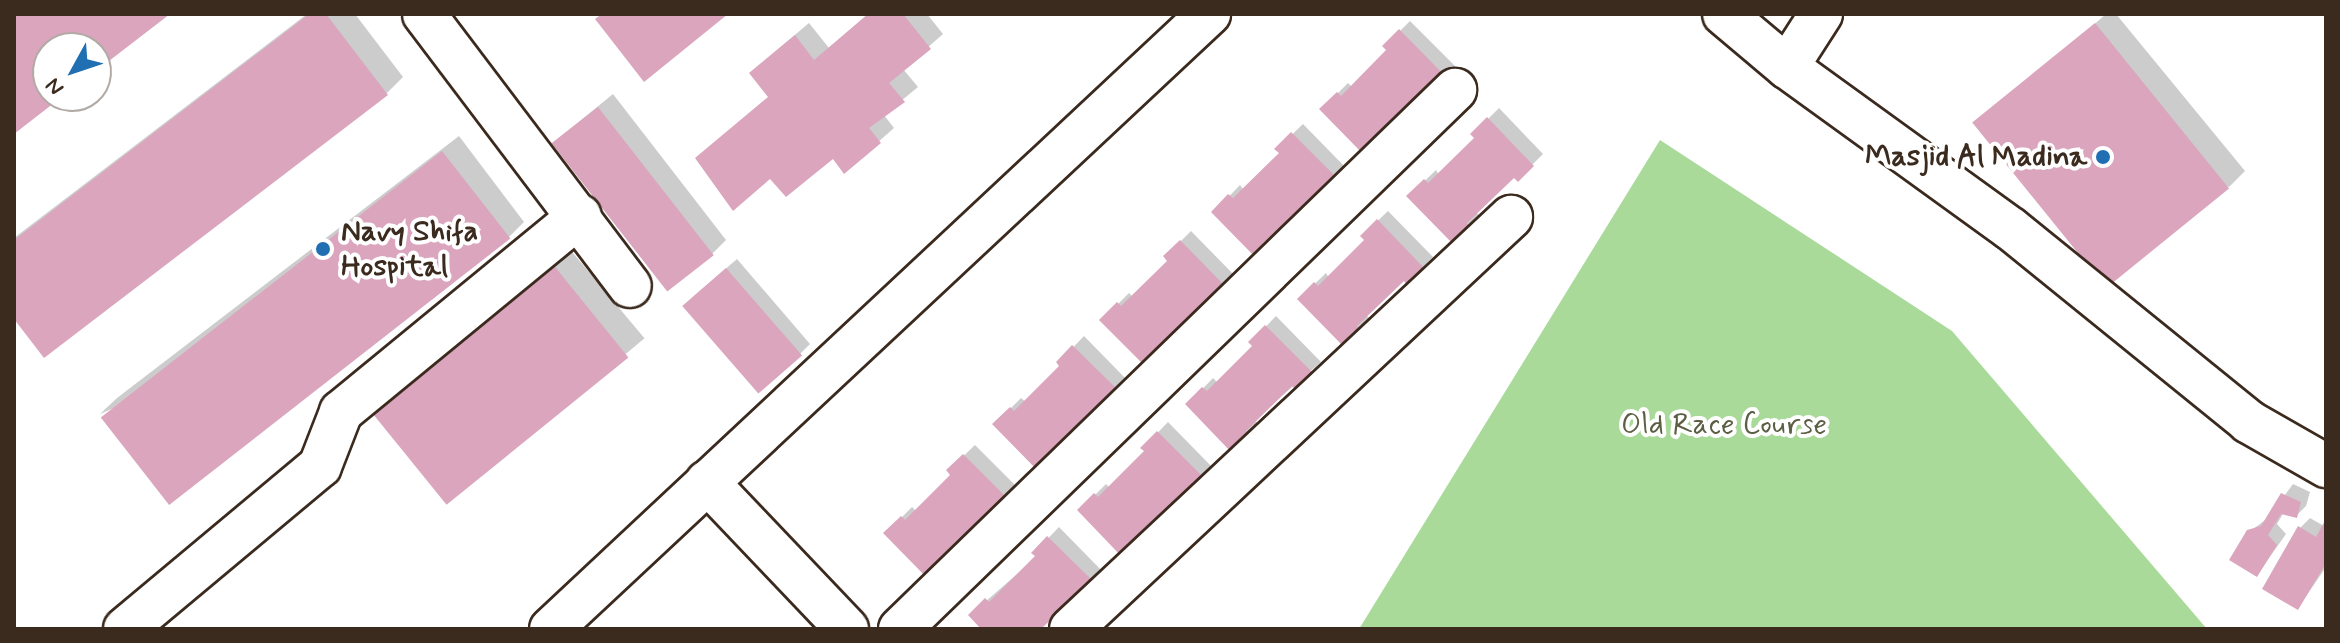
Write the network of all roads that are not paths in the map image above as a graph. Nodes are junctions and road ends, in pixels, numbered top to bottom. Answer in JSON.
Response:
{"nodes":[{"id":1,"x":424,"y":14,"type":"edge"},
{"id":2,"x":1209,"y":14,"type":"edge"},
{"id":3,"x":1724,"y":14,"type":"edge"},
{"id":4,"x":1821,"y":14,"type":"edge"},
{"id":5,"x":1787,"y":67,"type":"junction"},
{"id":6,"x":1455,"y":90,"type":"dead end"},
{"id":7,"x":580,"y":216,"type":"junction"},
{"id":8,"x":1511,"y":217,"type":"dead end"},
{"id":9,"x":630,"y":286,"type":"dead end"},
{"id":10,"x":2326,"y":466,"type":"edge"},
{"id":11,"x":707,"y":482,"type":"junction"},
{"id":12,"x":125,"y":629,"type":"edge"},
{"id":13,"x":551,"y":629,"type":"edge"},
{"id":14,"x":847,"y":629,"type":"edge"},
{"id":15,"x":900,"y":629,"type":"edge"},
{"id":16,"x":1071,"y":629,"type":"edge"}],
"edges":[{"from":1,"to":7,"type":"street"},
{"from":2,"to":11,"type":"street"},
{"from":3,"to":5,"type":"street"},
{"from":4,"to":5,"type":"street"},
{"from":5,"to":10,"type":"street"},
{"from":6,"to":15,"type":"street"},
{"from":7,"to":9,"type":"street"},
{"from":7,"to":12,"type":"street"},
{"from":8,"to":16,"type":"street"},
{"from":11,"to":13,"type":"street"},
{"from":11,"to":14,"type":"street"}]}
